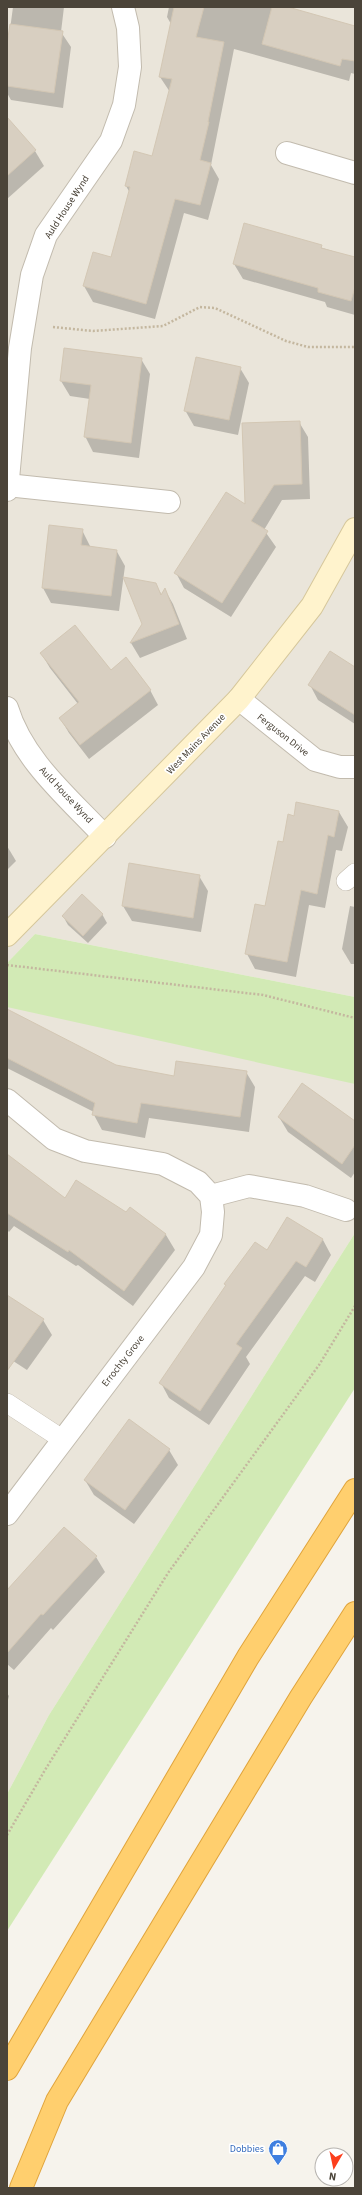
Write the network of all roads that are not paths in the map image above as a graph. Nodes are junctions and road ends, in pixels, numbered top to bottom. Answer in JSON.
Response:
{"nodes":[{"id":1,"x":123,"y":7,"type":"edge"},
{"id":2,"x":286,"y":153,"type":"dead end"},
{"id":3,"x":355,"y":173,"type":"edge"},
{"id":4,"x":14,"y":346,"type":"edge"},
{"id":5,"x":7,"y":485,"type":"edge"},
{"id":6,"x":7,"y":490,"type":"edge"},
{"id":7,"x":169,"y":502,"type":"dead end"},
{"id":8,"x":355,"y":529,"type":"edge"},
{"id":9,"x":238,"y":699,"type":"junction"},
{"id":10,"x":7,"y":708,"type":"edge"},
{"id":11,"x":355,"y":767,"type":"edge"},
{"id":12,"x":105,"y":837,"type":"junction"},
{"id":13,"x":7,"y":936,"type":"edge"},
{"id":14,"x":7,"y":1100,"type":"edge"},
{"id":15,"x":212,"y":1196,"type":"junction"},
{"id":16,"x":346,"y":1210,"type":"dead end"},
{"id":17,"x":7,"y":1403,"type":"edge"},
{"id":18,"x":62,"y":1439,"type":"junction"},
{"id":19,"x":355,"y":1490,"type":"edge"},
{"id":20,"x":7,"y":1514,"type":"edge"},
{"id":21,"x":355,"y":1613,"type":"edge"},
{"id":22,"x":7,"y":2069,"type":"edge"},
{"id":23,"x":21,"y":2188,"type":"edge"}],
"edges":[{"from":1,"to":4,"type":"street","name":"Auld House Wynd"},
{"from":2,"to":3,"type":"street"},
{"from":4,"to":5,"type":"street","name":"Auld House Wynd"},
{"from":5,"to":6,"type":"street","name":"Auld House Wynd"},
{"from":5,"to":7,"type":"street"},
{"from":8,"to":9,"type":"street","name":"West Mains Avenue"},
{"from":9,"to":11,"type":"street","name":"Ferguson Drive"},
{"from":9,"to":12,"type":"street","name":"West Mains Avenue"},
{"from":10,"to":12,"type":"street","name":"Auld House Wynd"},
{"from":12,"to":13,"type":"street","name":"West Mains Avenue"},
{"from":14,"to":15,"type":"street"},
{"from":15,"to":16,"type":"street"},
{"from":15,"to":18,"type":"street","name":"Errochty Grove"},
{"from":17,"to":18,"type":"lane"},
{"from":18,"to":20,"type":"street","name":"Errochty Grove"},
{"from":19,"to":22,"type":"highway"},
{"from":21,"to":23,"type":"highway"}]}
